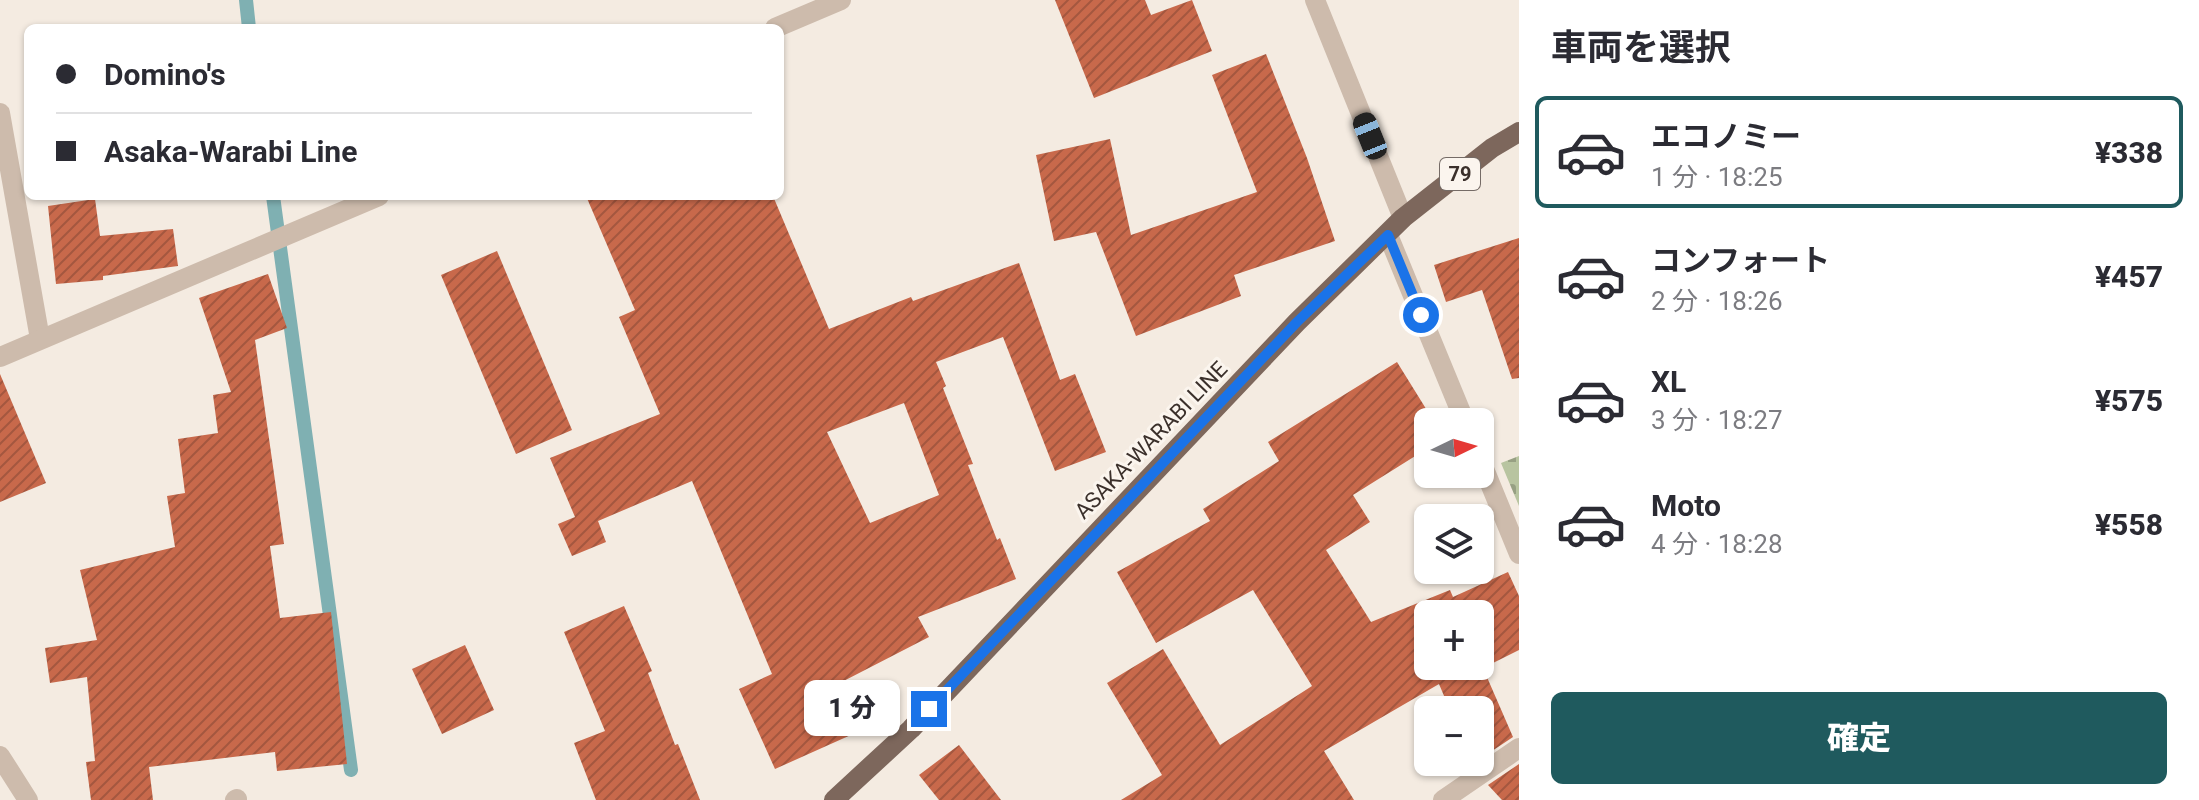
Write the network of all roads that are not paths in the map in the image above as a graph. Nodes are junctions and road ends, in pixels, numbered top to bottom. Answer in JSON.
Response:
{"nodes":[{"id":1,"x":841,"y":0,"type":"edge"},
{"id":2,"x":1315,"y":0,"type":"edge"},
{"id":3,"x":784,"y":24,"type":"edge"},
{"id":4,"x":0,"y":113,"type":"edge"},
{"id":5,"x":1519,"y":132,"type":"edge"},
{"id":6,"x":370,"y":200,"type":"edge"},
{"id":7,"x":1403,"y":218,"type":"junction"},
{"id":8,"x":1388,"y":235,"type":"junction"},
{"id":9,"x":40,"y":339,"type":"junction"},
{"id":10,"x":0,"y":357,"type":"edge"},
{"id":11,"x":1459,"y":408,"type":"edge"},
{"id":12,"x":1492,"y":488,"type":"edge"},
{"id":13,"x":1519,"y":554,"type":"edge"},
{"id":14,"x":1519,"y":748,"type":"edge"},
{"id":15,"x":0,"y":756,"type":"edge"},
{"id":16,"x":28,"y":800,"type":"edge"},
{"id":17,"x":834,"y":800,"type":"edge"},
{"id":18,"x":1443,"y":800,"type":"edge"}],
"edges":[{"from":1,"to":3,"type":"street"},
{"from":2,"to":7,"type":"street"},
{"from":4,"to":9,"type":"street"},
{"from":5,"to":7,"type":"main road","name":"ASAKA-WARABI LINE","number":"79"},
{"from":6,"to":9,"type":"street"},
{"from":7,"to":8,"type":"main road","name":"ASAKA-WARABI LINE","number":"79"},
{"from":8,"to":11,"type":"street"},
{"from":8,"to":17,"type":"main road","name":"ASAKA-WARABI LINE","number":"79"},
{"from":9,"to":10,"type":"street"},
{"from":12,"to":13,"type":"street"},
{"from":14,"to":18,"type":"street"},
{"from":15,"to":16,"type":"street"}]}
